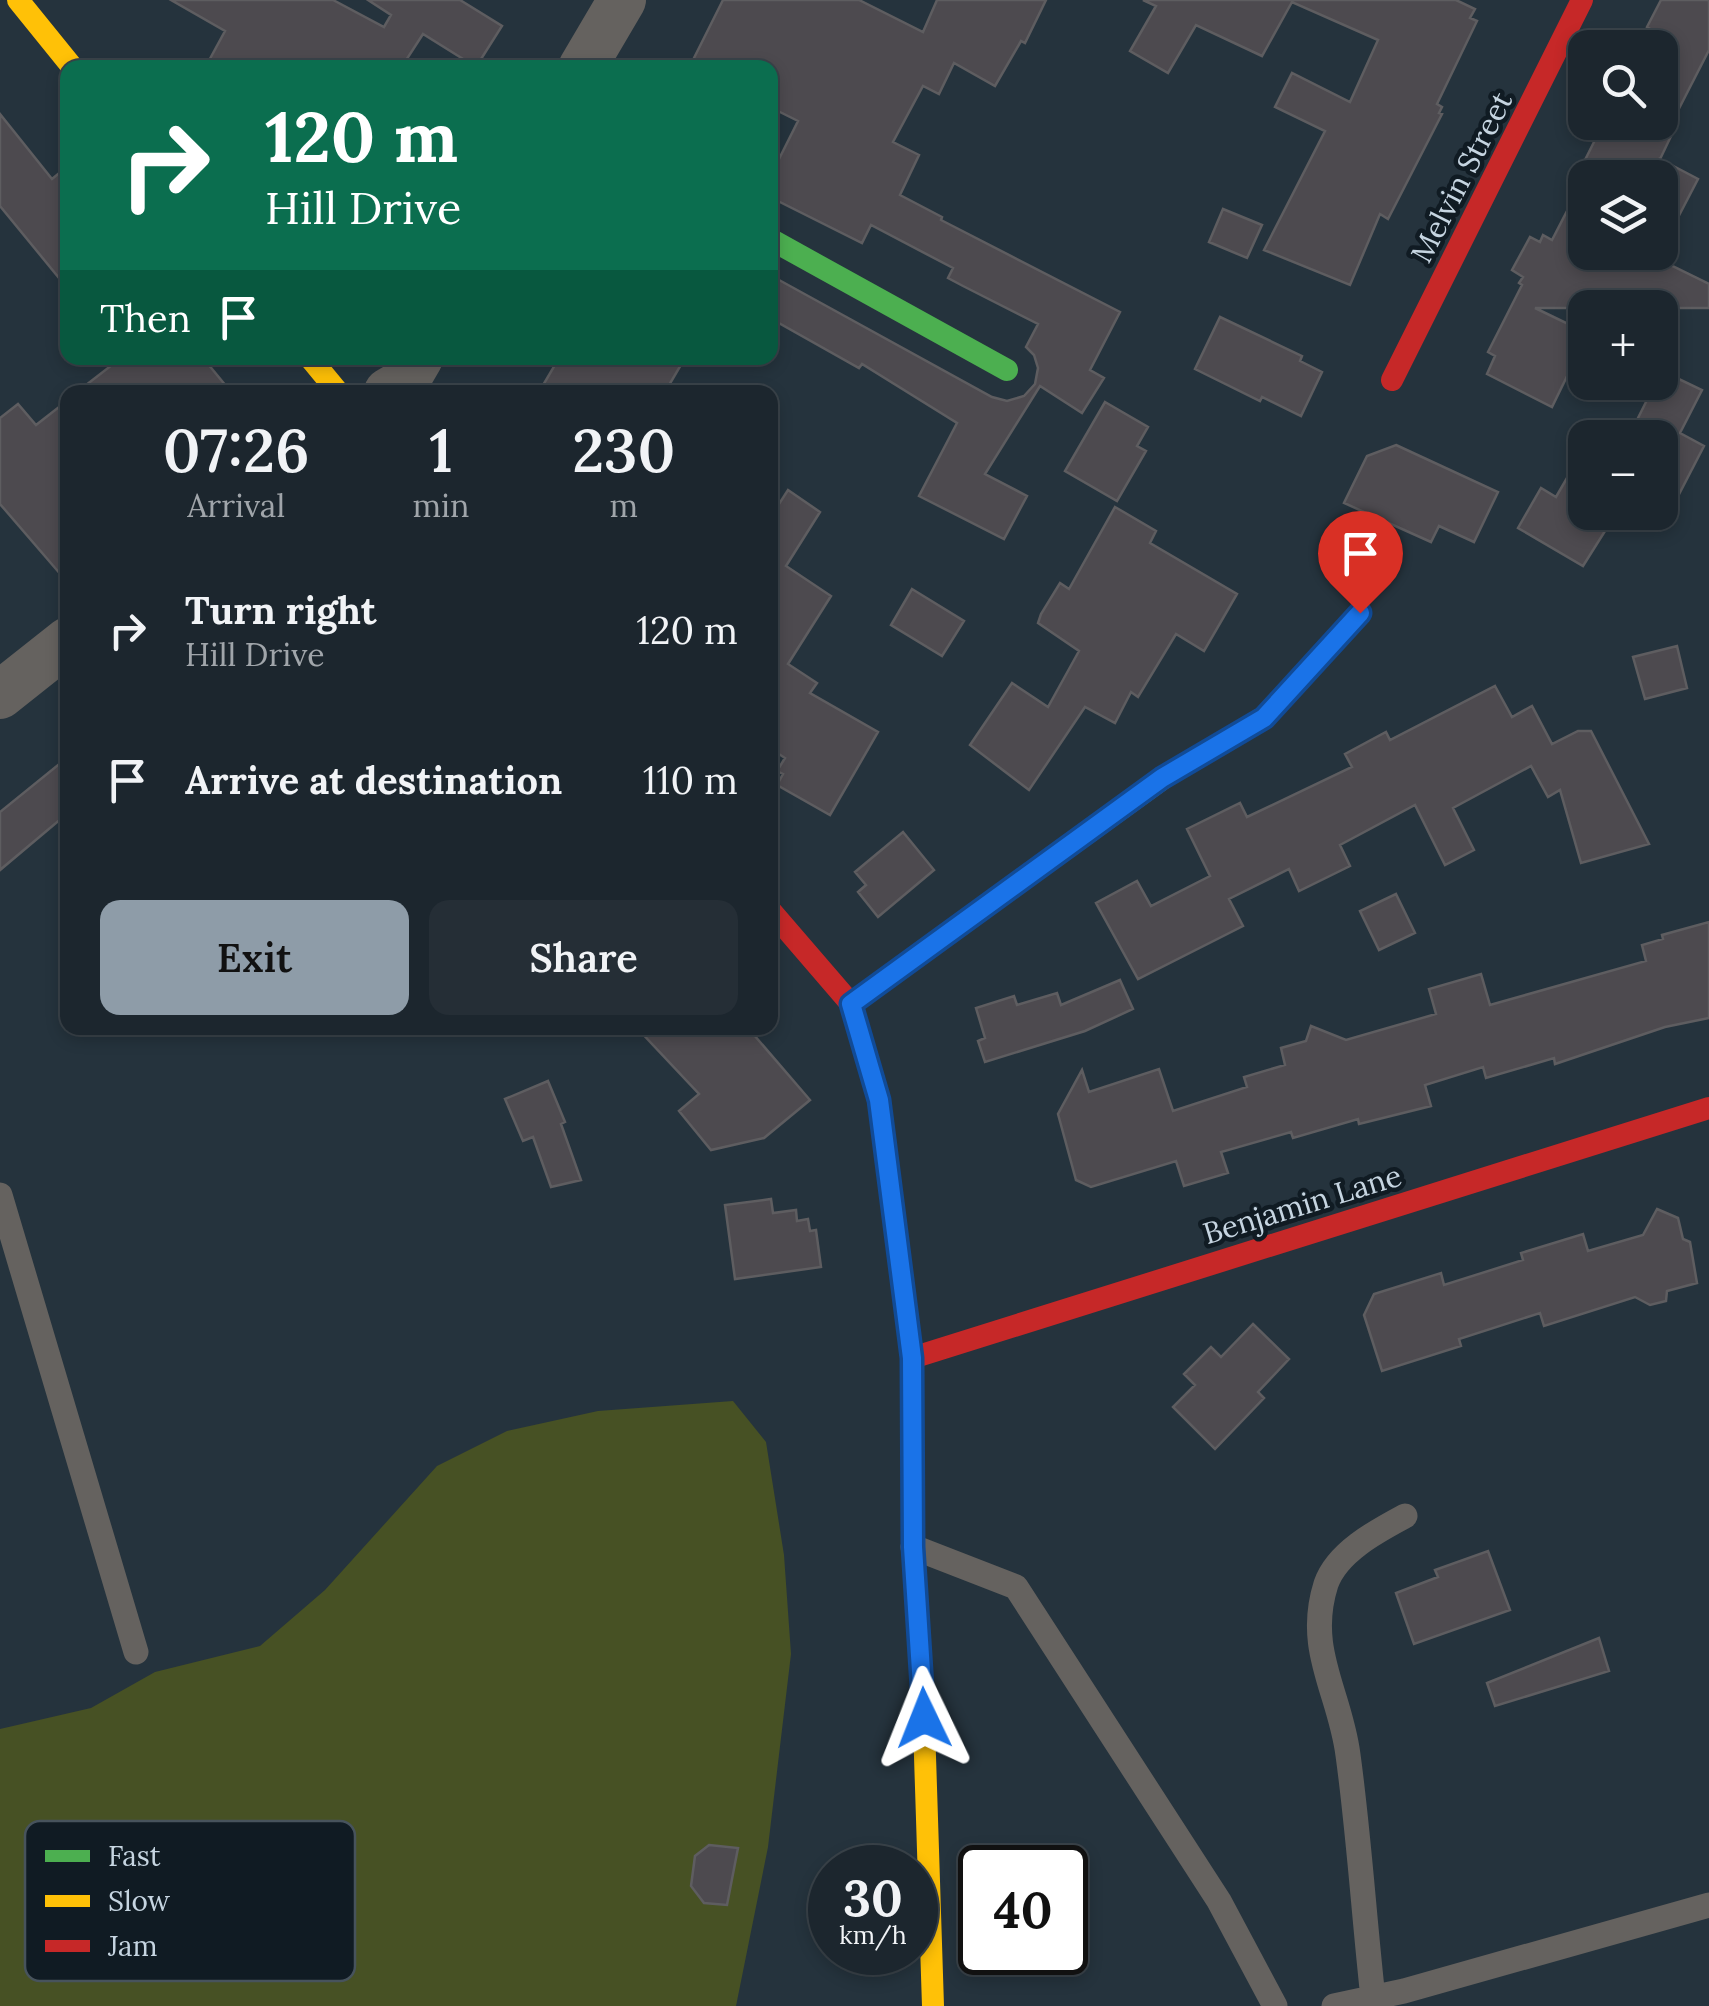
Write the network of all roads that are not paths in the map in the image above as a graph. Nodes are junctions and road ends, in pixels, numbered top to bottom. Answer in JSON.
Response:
{"nodes":[{"id":1,"x":18,"y":0,"type":"edge"},
{"id":2,"x":622,"y":0,"type":"edge"},
{"id":3,"x":1582,"y":0,"type":"edge"},
{"id":4,"x":67,"y":60,"type":"edge"},
{"id":5,"x":587,"y":60,"type":"edge"},
{"id":6,"x":778,"y":243,"type":"edge"},
{"id":7,"x":316,"y":365,"type":"edge"},
{"id":8,"x":415,"y":365,"type":"edge"},
{"id":9,"x":1007,"y":370,"type":"dead end"},
{"id":10,"x":1392,"y":380,"type":"dead end"},
{"id":11,"x":332,"y":385,"type":"edge"},
{"id":12,"x":401,"y":385,"type":"edge"},
{"id":13,"x":1360,"y":613,"type":"dead end"},
{"id":14,"x":60,"y":646,"type":"edge"},
{"id":15,"x":0,"y":695,"type":"edge"},
{"id":16,"x":778,"y":919,"type":"edge"},
{"id":17,"x":851,"y":1004,"type":"junction"},
{"id":18,"x":1709,"y":1108,"type":"edge"},
{"id":19,"x":0,"y":1195,"type":"edge"},
{"id":20,"x":912,"y":1358,"type":"junction"},
{"id":21,"x":1405,"y":1516,"type":"dead end"},
{"id":22,"x":913,"y":1547,"type":"junction"},
{"id":23,"x":136,"y":1652,"type":"dead end"},
{"id":24,"x":1709,"y":1905,"type":"edge"},
{"id":25,"x":1373,"y":1998,"type":"junction"},
{"id":26,"x":934,"y":2006,"type":"edge"},
{"id":27,"x":1276,"y":2006,"type":"edge"},
{"id":28,"x":1334,"y":2006,"type":"edge"}],
"edges":[{"from":1,"to":4,"type":"street"},
{"from":2,"to":5,"type":"street"},
{"from":3,"to":10,"type":"street","name":"Melvin Street"},
{"from":6,"to":9,"type":"street"},
{"from":7,"to":11,"type":"street"},
{"from":8,"to":12,"type":"street"},
{"from":13,"to":17,"type":"street"},
{"from":14,"to":15,"type":"street"},
{"from":16,"to":17,"type":"street"},
{"from":17,"to":20,"type":"street"},
{"from":18,"to":20,"type":"street","name":"Benjamin Lane"},
{"from":19,"to":23,"type":"lane"},
{"from":20,"to":22,"type":"street"},
{"from":21,"to":25,"type":"lane"},
{"from":22,"to":26,"type":"street"},
{"from":22,"to":27,"type":"lane"},
{"from":24,"to":25,"type":"lane"},
{"from":25,"to":28,"type":"lane"}]}
